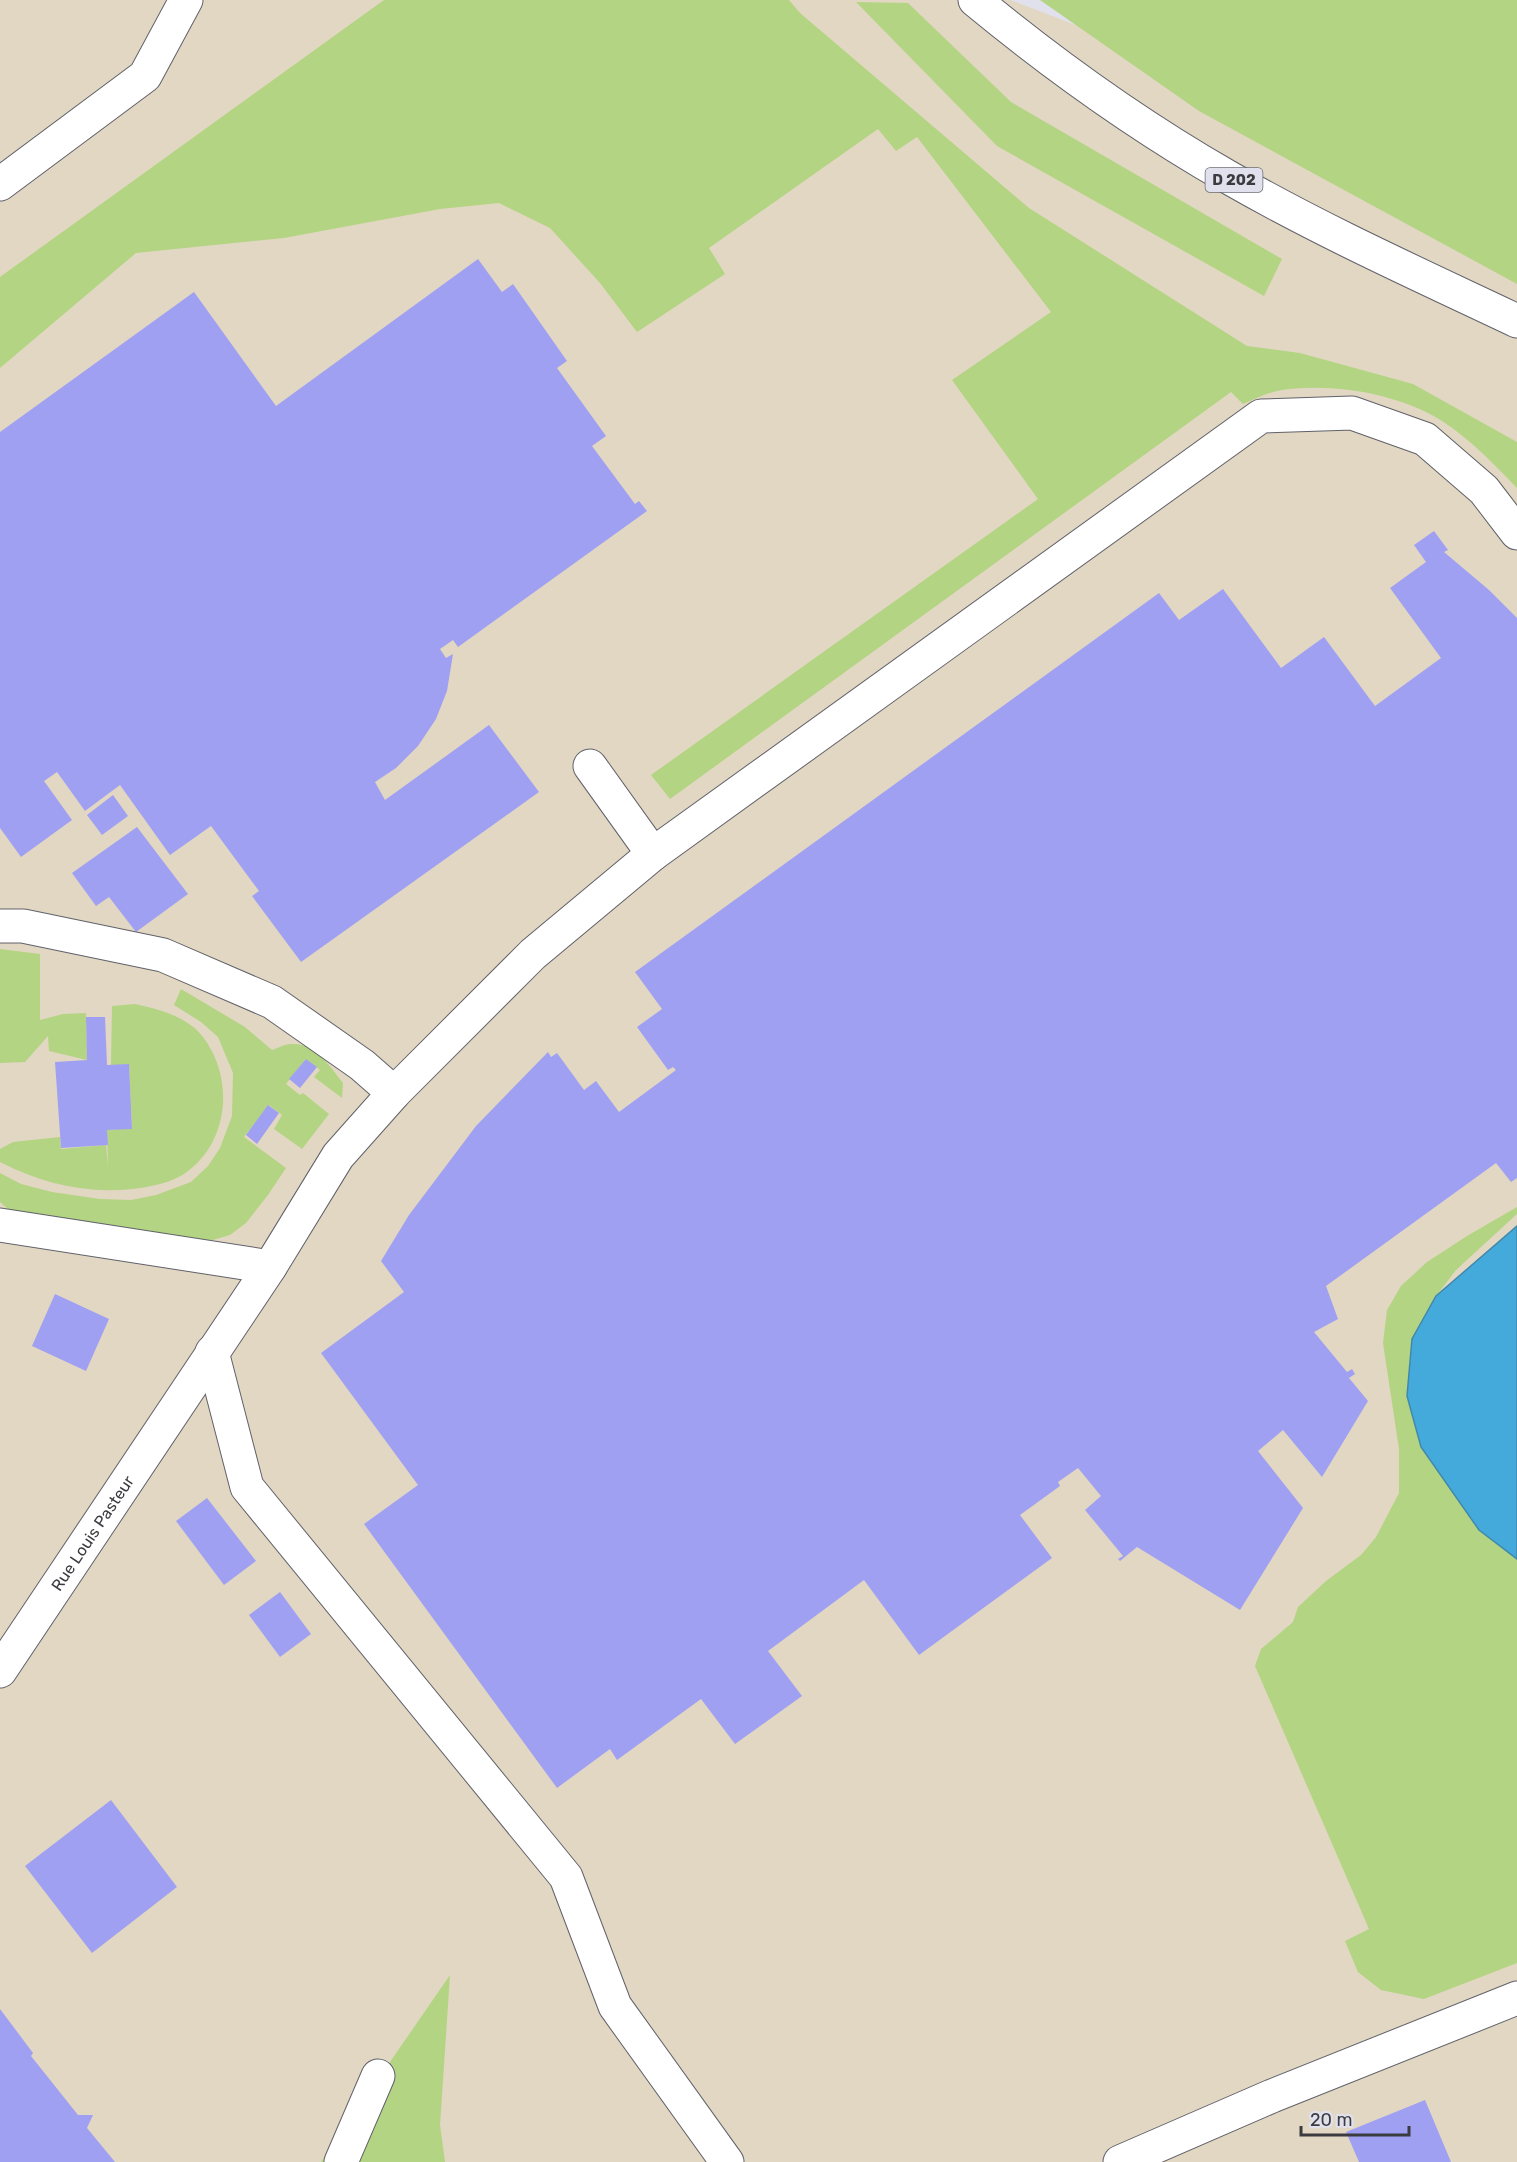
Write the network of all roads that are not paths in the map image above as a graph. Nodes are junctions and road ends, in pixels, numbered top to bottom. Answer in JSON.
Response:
{"nodes":[{"id":1,"x":186,"y":0,"type":"edge"},
{"id":2,"x":975,"y":0,"type":"edge"},
{"id":3,"x":0,"y":184,"type":"edge"},
{"id":4,"x":1517,"y":321,"type":"edge"},
{"id":5,"x":1517,"y":533,"type":"edge"},
{"id":6,"x":590,"y":766,"type":"dead end"},
{"id":7,"x":653,"y":854,"type":"junction"},
{"id":8,"x":0,"y":926,"type":"edge"},
{"id":9,"x":394,"y":1093,"type":"junction"},
{"id":10,"x":0,"y":1225,"type":"edge"},
{"id":11,"x":270,"y":1267,"type":"junction"},
{"id":12,"x":212,"y":1352,"type":"junction"},
{"id":13,"x":0,"y":1671,"type":"edge"},
{"id":14,"x":1517,"y":1998,"type":"edge"},
{"id":15,"x":378,"y":2076,"type":"dead end"},
{"id":16,"x":341,"y":2162,"type":"edge"},
{"id":17,"x":727,"y":2162,"type":"edge"},
{"id":18,"x":1120,"y":2162,"type":"edge"}],
"edges":[{"from":1,"to":3,"type":"street"},
{"from":2,"to":4,"type":"street","number":"D 202"},
{"from":5,"to":7,"type":"street","name":"Rue Louis Pasteur"},
{"from":6,"to":7,"type":"street"},
{"from":7,"to":9,"type":"street","name":"Rue Louis Pasteur"},
{"from":8,"to":9,"type":"street"},
{"from":9,"to":11,"type":"street","name":"Rue Louis Pasteur"},
{"from":10,"to":11,"type":"street"},
{"from":11,"to":12,"type":"street","name":"Rue Louis Pasteur"},
{"from":12,"to":13,"type":"street","name":"Rue Louis Pasteur"},
{"from":12,"to":17,"type":"street"},
{"from":14,"to":18,"type":"street"},
{"from":15,"to":16,"type":"street"}]}
